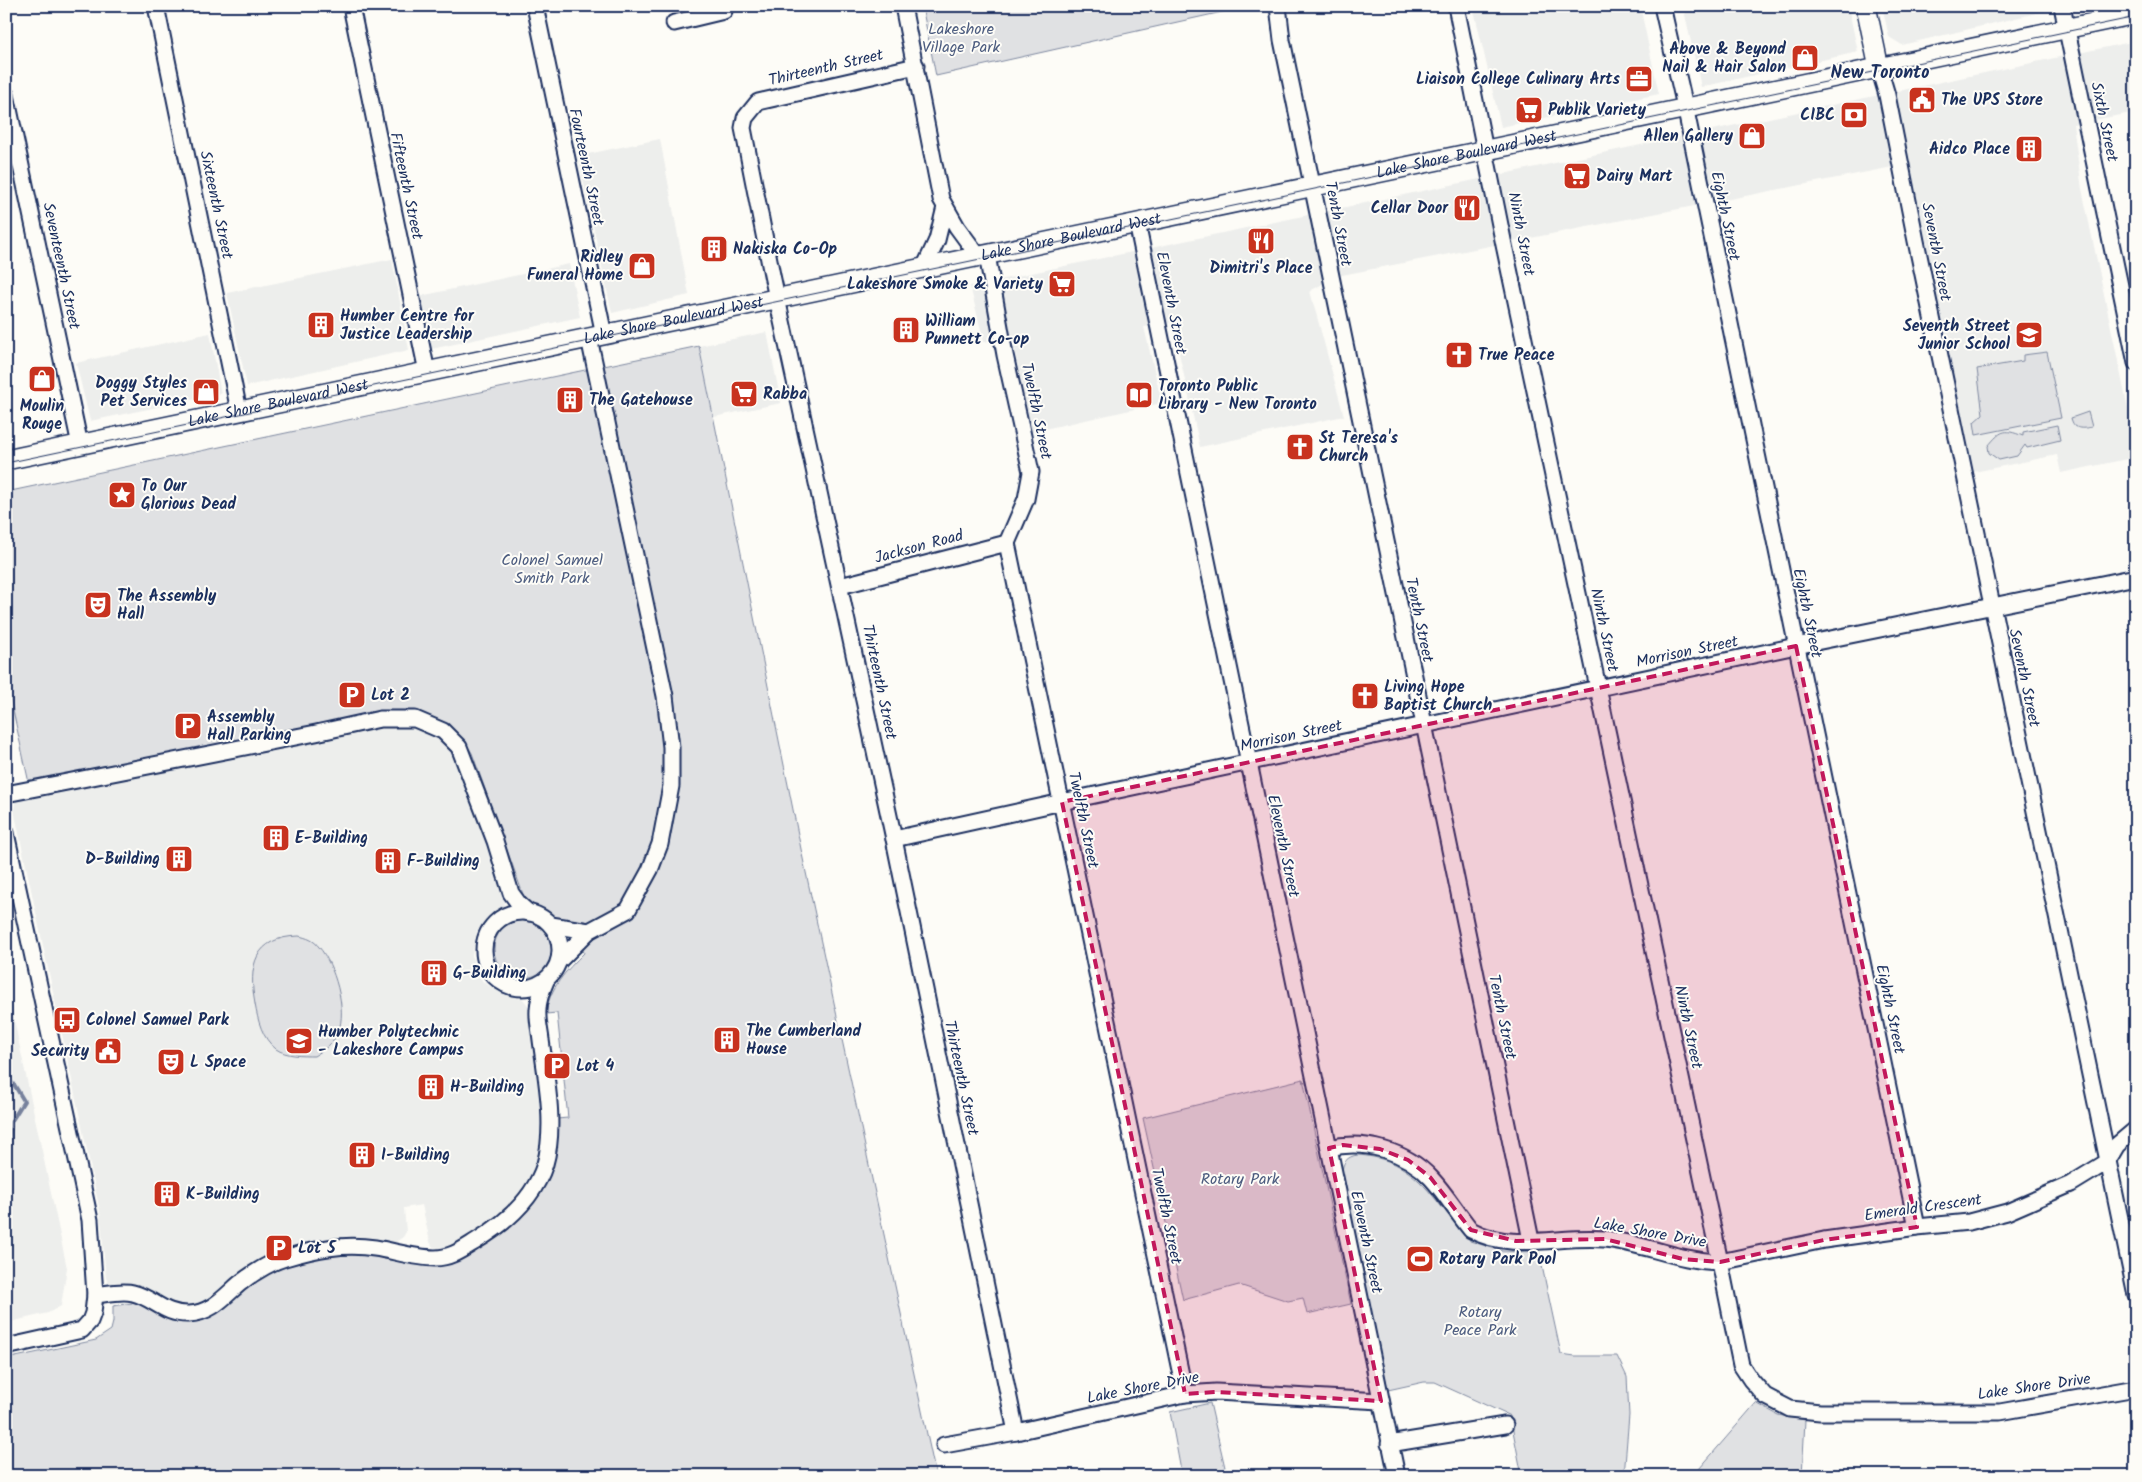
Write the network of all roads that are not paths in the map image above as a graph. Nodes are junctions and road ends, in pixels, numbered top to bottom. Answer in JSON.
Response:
{"nodes":[{"id":1,"x":156,"y":6,"type":"edge"},
{"id":2,"x":351,"y":6,"type":"edge"},
{"id":3,"x":534,"y":6,"type":"edge"},
{"id":4,"x":723,"y":6,"type":"edge"},
{"id":5,"x":903,"y":6,"type":"edge"},
{"id":6,"x":1278,"y":6,"type":"edge"},
{"id":7,"x":1456,"y":6,"type":"edge"},
{"id":8,"x":1662,"y":6,"type":"edge"},
{"id":9,"x":1866,"y":6,"type":"edge"},
{"id":10,"x":2062,"y":6,"type":"edge"},
{"id":11,"x":2136,"y":14,"type":"edge"},
{"id":12,"x":674,"y":23,"type":"dead end"},
{"id":13,"x":2067,"y":28,"type":"junction"},
{"id":14,"x":916,"y":66,"type":"junction"},
{"id":15,"x":1879,"y":68,"type":"junction"},
{"id":16,"x":6,"y":95,"type":"edge"},
{"id":17,"x":1685,"y":108,"type":"junction"},
{"id":18,"x":1486,"y":150,"type":"junction"},
{"id":19,"x":1313,"y":187,"type":"junction"},
{"id":20,"x":946,"y":208,"type":"junction"},
{"id":21,"x":1137,"y":223,"type":"junction"},
{"id":22,"x":983,"y":256,"type":"junction"},
{"id":23,"x":924,"y":268,"type":"junction"},
{"id":24,"x":777,"y":299,"type":"junction"},
{"id":25,"x":596,"y":336,"type":"junction"},
{"id":26,"x":2136,"y":362,"type":"edge"},
{"id":27,"x":427,"y":372,"type":"junction"},
{"id":28,"x":239,"y":411,"type":"junction"},
{"id":29,"x":80,"y":445,"type":"junction"},
{"id":30,"x":6,"y":460,"type":"edge"},
{"id":31,"x":1007,"y":543,"type":"junction"},
{"id":32,"x":2136,"y":577,"type":"edge"},
{"id":33,"x":840,"y":586,"type":"junction"},
{"id":34,"x":1992,"y":605,"type":"junction"},
{"id":35,"x":1796,"y":646,"type":"junction"},
{"id":36,"x":1599,"y":689,"type":"junction"},
{"id":37,"x":1423,"y":725,"type":"junction"},
{"id":38,"x":1248,"y":762,"type":"junction"},
{"id":39,"x":6,"y":794,"type":"edge"},
{"id":40,"x":1062,"y":802,"type":"junction"},
{"id":41,"x":6,"y":833,"type":"edge"},
{"id":42,"x":894,"y":839,"type":"junction"},
{"id":43,"x":511,"y":894,"type":"junction"},
{"id":44,"x":530,"y":913,"type":"junction"},
{"id":45,"x":504,"y":916,"type":"junction"},
{"id":46,"x":551,"y":925,"type":"junction"},
{"id":47,"x":589,"y":932,"type":"junction"},
{"id":48,"x":560,"y":960,"type":"junction"},
{"id":49,"x":546,"y":981,"type":"junction"},
{"id":50,"x":522,"y":989,"type":"junction"},
{"id":51,"x":538,"y":1009,"type":"junction"},
{"id":52,"x":2136,"y":1129,"type":"edge"},
{"id":53,"x":1329,"y":1148,"type":"junction"},
{"id":54,"x":2106,"y":1162,"type":"junction"},
{"id":55,"x":1917,"y":1226,"type":"junction"},
{"id":56,"x":1531,"y":1240,"type":"junction"},
{"id":57,"x":1720,"y":1262,"type":"junction"},
{"id":58,"x":2136,"y":1295,"type":"edge"},
{"id":59,"x":95,"y":1296,"type":"junction"},
{"id":60,"x":6,"y":1347,"type":"edge"},
{"id":61,"x":2136,"y":1388,"type":"edge"},
{"id":62,"x":1185,"y":1394,"type":"junction"},
{"id":63,"x":1380,"y":1401,"type":"junction"},
{"id":64,"x":1505,"y":1425,"type":"dead end"},
{"id":65,"x":1016,"y":1432,"type":"junction"},
{"id":66,"x":1389,"y":1444,"type":"junction"},
{"id":67,"x":944,"y":1446,"type":"dead end"},
{"id":68,"x":1397,"y":1476,"type":"edge"}],
"edges":[{"from":1,"to":28,"type":"street","name":"Sixteenth Street"},
{"from":2,"to":27,"type":"street","name":"Fifteenth Street"},
{"from":3,"to":25,"type":"street","name":"Fourteenth Street"},
{"from":4,"to":12,"type":"street"},
{"from":5,"to":14,"type":"street","name":"Twelfth Street"},
{"from":6,"to":19,"type":"street","name":"Tenth Street"},
{"from":7,"to":18,"type":"street","name":"Ninth Street"},
{"from":8,"to":17,"type":"street","name":"Eighth Street"},
{"from":9,"to":15,"type":"main road"},
{"from":10,"to":13,"type":"street","name":"Sixth Street"},
{"from":11,"to":13,"type":"main road","name":"Lake Shore Boulevard West"},
{"from":13,"to":15,"type":"main road","name":"Lake Shore Boulevard West"},
{"from":13,"to":26,"type":"street","name":"Sixth Street"},
{"from":14,"to":20,"type":"street","name":"Twelfth Street"},
{"from":14,"to":24,"type":"street","name":"Thirteenth Street"},
{"from":15,"to":17,"type":"main road","name":"Lake Shore Boulevard West"},
{"from":15,"to":34,"type":"street","name":"Seventh Street"},
{"from":16,"to":29,"type":"street","name":"Seventeenth Street"},
{"from":17,"to":18,"type":"main road","name":"Lake Shore Boulevard West"},
{"from":17,"to":35,"type":"street","name":"Eighth Street"},
{"from":18,"to":19,"type":"main road","name":"Lake Shore Boulevard West"},
{"from":18,"to":36,"type":"street","name":"Ninth Street"},
{"from":19,"to":21,"type":"main road","name":"Lake Shore Boulevard West"},
{"from":19,"to":37,"type":"street","name":"Tenth Street"},
{"from":20,"to":22,"type":"street","name":"Twelfth Street"},
{"from":20,"to":23,"type":"street"},
{"from":21,"to":22,"type":"main road","name":"Lake Shore Boulevard West"},
{"from":21,"to":38,"type":"street","name":"Eleventh Street"},
{"from":22,"to":23,"type":"main road","name":"Lake Shore Boulevard West"},
{"from":22,"to":31,"type":"street","name":"Twelfth Street"},
{"from":23,"to":24,"type":"main road","name":"Lake Shore Boulevard West"},
{"from":24,"to":25,"type":"main road","name":"Lake Shore Boulevard West"},
{"from":24,"to":33,"type":"street","name":"Thirteenth Street"},
{"from":25,"to":27,"type":"main road","name":"Lake Shore Boulevard West"},
{"from":25,"to":47,"type":"street","name":"Fourteenth Street"},
{"from":27,"to":28,"type":"main road","name":"Lake Shore Boulevard West"},
{"from":28,"to":29,"type":"main road","name":"Lake Shore Boulevard West"},
{"from":29,"to":30,"type":"main road","name":"Lake Shore Boulevard West"},
{"from":31,"to":33,"type":"street","name":"Jackson Road"},
{"from":31,"to":40,"type":"street","name":"Twelfth Street"},
{"from":32,"to":34,"type":"street","name":"Morrison Street"},
{"from":33,"to":42,"type":"street","name":"Thirteenth Street"},
{"from":34,"to":35,"type":"street","name":"Morrison Street"},
{"from":34,"to":54,"type":"street","name":"Seventh Street"},
{"from":35,"to":36,"type":"street","name":"Morrison Street"},
{"from":35,"to":55,"type":"street","name":"Eighth Street"},
{"from":36,"to":37,"type":"street","name":"Morrison Street"},
{"from":36,"to":57,"type":"street","name":"Ninth Street"},
{"from":37,"to":38,"type":"street","name":"Morrison Street"},
{"from":37,"to":56,"type":"street","name":"Tenth Street"},
{"from":38,"to":40,"type":"street","name":"Morrison Street"},
{"from":38,"to":53,"type":"street","name":"Eleventh Street"},
{"from":39,"to":43,"type":"street"},
{"from":40,"to":42,"type":"street","name":"Morrison Street"},
{"from":40,"to":62,"type":"street","name":"Twelfth Street"},
{"from":41,"to":59,"type":"street"},
{"from":42,"to":65,"type":"street","name":"Thirteenth Street"},
{"from":43,"to":44,"type":"street"},
{"from":43,"to":45,"type":"street"},
{"from":44,"to":45,"type":"street"},
{"from":44,"to":46,"type":"street"},
{"from":45,"to":50,"type":"street"},
{"from":46,"to":47,"type":"street"},
{"from":46,"to":48,"type":"street"},
{"from":47,"to":48,"type":"street","name":"Fourteenth Street"},
{"from":48,"to":49,"type":"street"},
{"from":49,"to":50,"type":"street"},
{"from":49,"to":51,"type":"street"},
{"from":50,"to":51,"type":"street"},
{"from":51,"to":59,"type":"street"},
{"from":52,"to":54,"type":"street","name":"Emerald Crescent"},
{"from":53,"to":56,"type":"street","name":"Lake Shore Drive"},
{"from":53,"to":63,"type":"street","name":"Eleventh Street"},
{"from":54,"to":55,"type":"street","name":"Emerald Crescent"},
{"from":54,"to":58,"type":"street","name":"Seventh Street"},
{"from":55,"to":57,"type":"street","name":"Emerald Crescent"},
{"from":56,"to":57,"type":"street","name":"Lake Shore Drive"},
{"from":57,"to":61,"type":"street","name":"Lake Shore Drive"},
{"from":59,"to":60,"type":"street"},
{"from":62,"to":63,"type":"street","name":"Lake Shore Drive"},
{"from":62,"to":65,"type":"street","name":"Lake Shore Drive"},
{"from":63,"to":66,"type":"street","name":"Eleventh Street"},
{"from":64,"to":66,"type":"street"},
{"from":65,"to":67,"type":"street","name":"Lake Shore Drive"},
{"from":66,"to":68,"type":"street","name":"Eleventh Street"}]}
